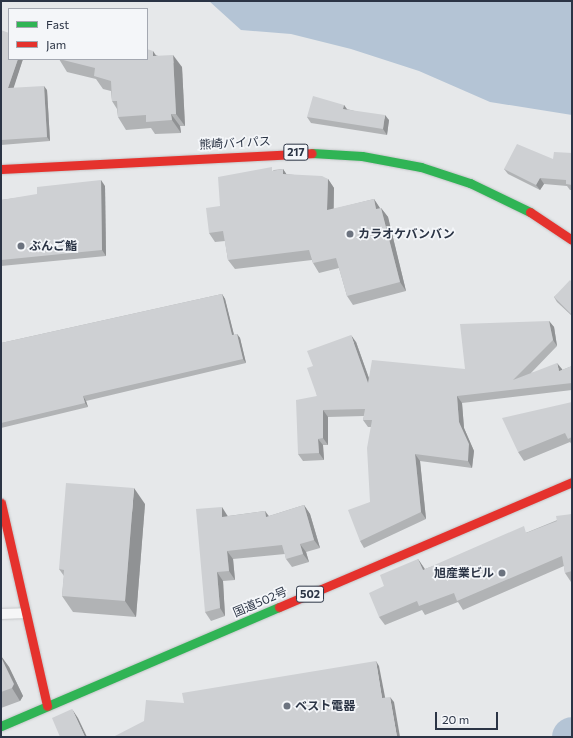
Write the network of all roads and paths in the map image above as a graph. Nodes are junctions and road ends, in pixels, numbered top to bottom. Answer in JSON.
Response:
{"nodes":[{"id":1,"x":1,"y":169,"type":"edge"},
{"id":2,"x":572,"y":240,"type":"edge"},
{"id":3,"x":572,"y":482,"type":"edge"},
{"id":4,"x":1,"y":503,"type":"edge"},
{"id":5,"x":26,"y":613,"type":"junction"},
{"id":6,"x":1,"y":614,"type":"edge"},
{"id":7,"x":47,"y":706,"type":"junction"},
{"id":8,"x":1,"y":726,"type":"edge"}],
"edges":[{"from":1,"to":2,"type":"main road","name":"熊崎バイパス","number":"217"},
{"from":3,"to":7,"type":"main road","name":"国道502号","number":"502"},
{"from":4,"to":5,"type":"main road"},
{"from":5,"to":6,"type":"lane"},
{"from":5,"to":7,"type":"main road"},
{"from":7,"to":8,"type":"main road","name":"国道502号","number":"502"}]}
